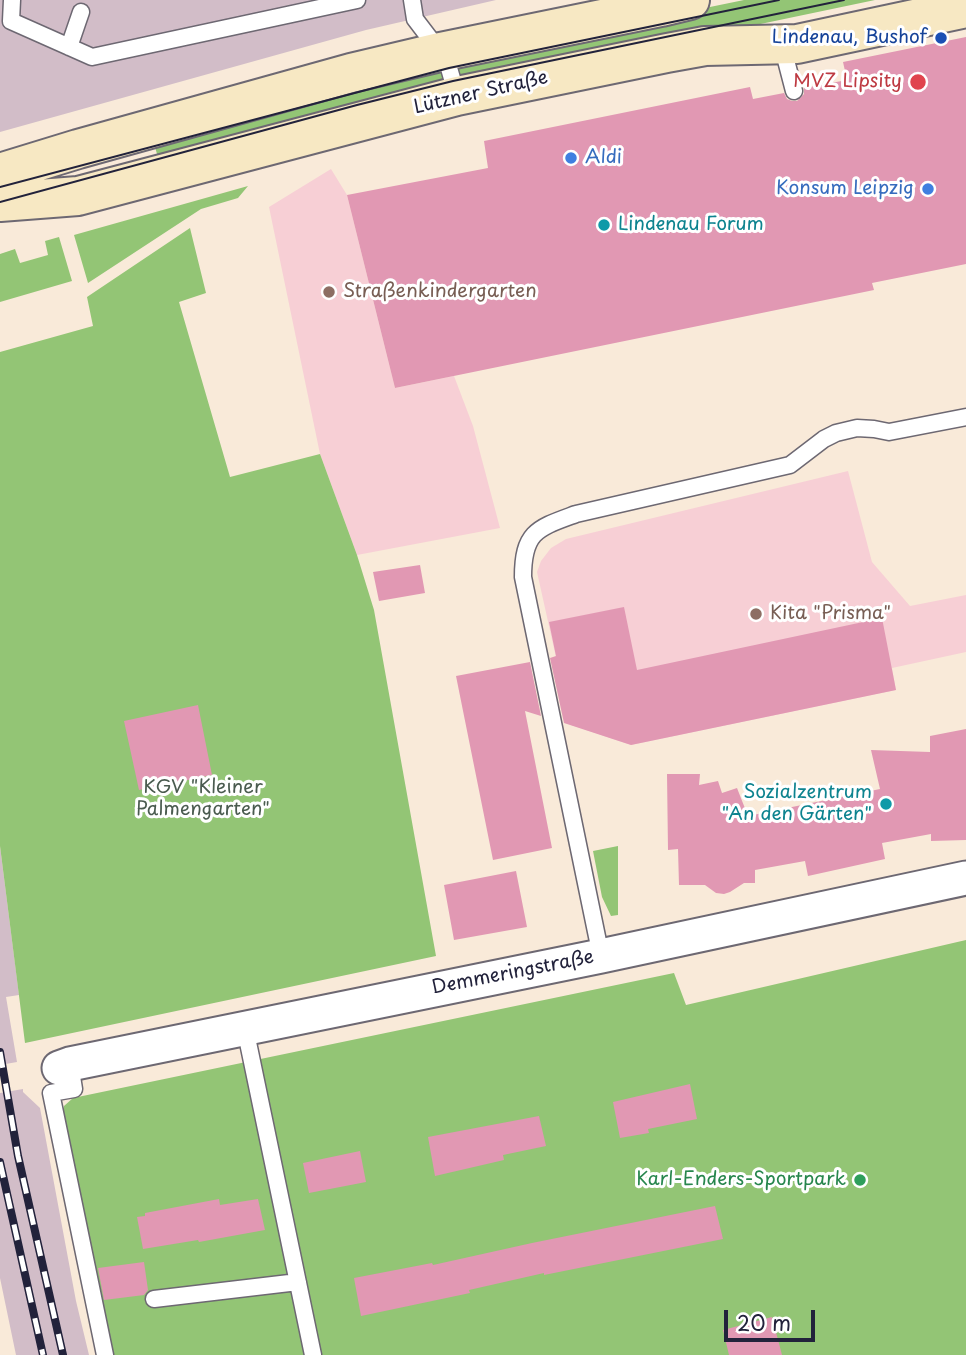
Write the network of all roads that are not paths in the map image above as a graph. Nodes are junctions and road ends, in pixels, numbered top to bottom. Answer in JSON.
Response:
{"nodes":[{"id":1,"x":12,"y":0,"type":"edge"},
{"id":2,"x":356,"y":0,"type":"edge"},
{"id":3,"x":412,"y":0,"type":"edge"},
{"id":4,"x":690,"y":0,"type":"edge"},
{"id":5,"x":966,"y":8,"type":"edge"},
{"id":6,"x":81,"y":12,"type":"dead end"},
{"id":7,"x":782,"y":45,"type":"junction"},
{"id":8,"x":69,"y":47,"type":"junction"},
{"id":9,"x":440,"y":52,"type":"junction"},
{"id":10,"x":794,"y":90,"type":"dead end"},
{"id":11,"x":457,"y":96,"type":"junction"},
{"id":12,"x":0,"y":173,"type":"edge"},
{"id":13,"x":0,"y":202,"type":"edge"},
{"id":14,"x":966,"y":417,"type":"edge"},
{"id":15,"x":966,"y":878,"type":"edge"},
{"id":16,"x":601,"y":956,"type":"junction"},
{"id":17,"x":245,"y":1028,"type":"junction"},
{"id":18,"x":65,"y":1066,"type":"joint"},
{"id":19,"x":298,"y":1282,"type":"junction"},
{"id":20,"x":155,"y":1299,"type":"dead end"},
{"id":21,"x":105,"y":1355,"type":"edge"},
{"id":22,"x":313,"y":1355,"type":"edge"}],
"edges":[{"from":1,"to":8,"type":"lane"},
{"from":2,"to":8,"type":"lane"},
{"from":3,"to":9,"type":"lane"},
{"from":4,"to":9,"type":"main road"},
{"from":5,"to":7,"type":"main road","name":"Lützner Straße"},
{"from":6,"to":8,"type":"lane"},
{"from":7,"to":10,"type":"lane"},
{"from":7,"to":11,"type":"main road","name":"Lützner Straße"},
{"from":9,"to":11,"type":"lane"},
{"from":9,"to":12,"type":"main road"},
{"from":11,"to":13,"type":"main road","name":"Lützner Straße"},
{"from":14,"to":16,"type":"lane"},
{"from":15,"to":16,"type":"street","name":"Demmeringstraße"},
{"from":16,"to":17,"type":"street","name":"Demmeringstraße"},
{"from":17,"to":18,"type":"street","name":"Demmeringstraße"},
{"from":17,"to":19,"type":"lane"},
{"from":18,"to":21,"type":"lane"},
{"from":19,"to":20,"type":"lane"},
{"from":19,"to":22,"type":"lane"}]}
